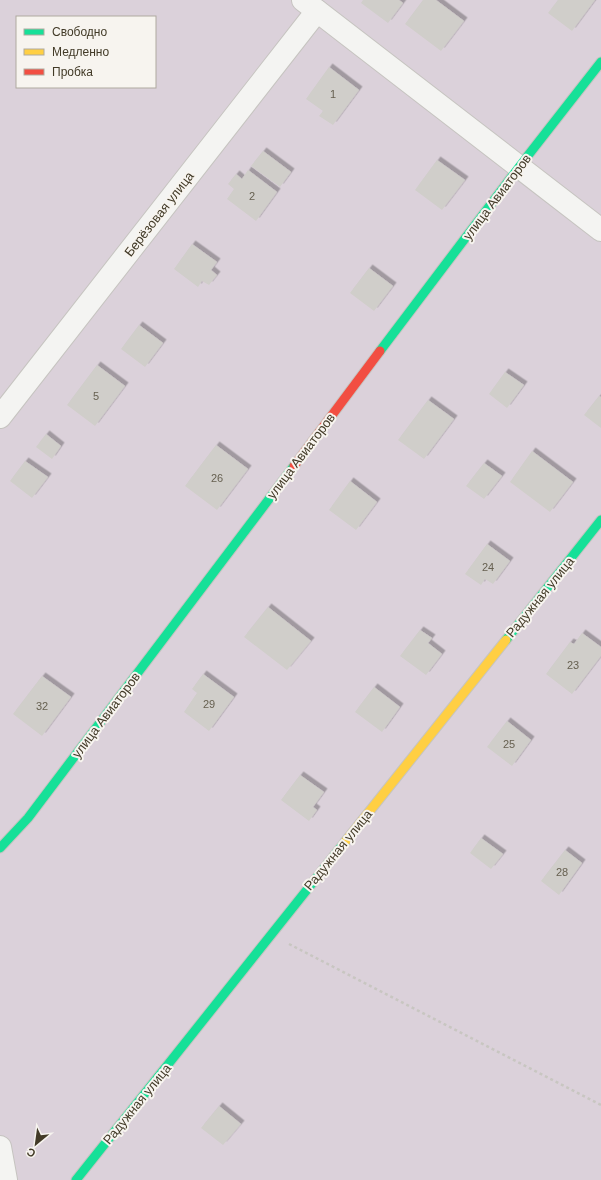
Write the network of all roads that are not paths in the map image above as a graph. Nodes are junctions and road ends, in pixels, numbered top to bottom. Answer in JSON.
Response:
{"nodes":[{"id":1,"x":310,"y":5,"type":"edge"},
{"id":2,"x":601,"y":62,"type":"edge"},
{"id":3,"x":519,"y":167,"type":"junction"},
{"id":4,"x":601,"y":230,"type":"edge"},
{"id":5,"x":0,"y":417,"type":"edge"},
{"id":6,"x":601,"y":520,"type":"edge"},
{"id":7,"x":0,"y":848,"type":"edge"},
{"id":8,"x":0,"y":1147,"type":"edge"},
{"id":9,"x":6,"y":1180,"type":"edge"},
{"id":10,"x":76,"y":1180,"type":"edge"}],
"edges":[{"from":1,"to":3,"type":"street"},
{"from":1,"to":5,"type":"street","name":"Берёзовая улица"},
{"from":2,"to":3,"type":"street","name":"улица Авиаторов"},
{"from":3,"to":4,"type":"street"},
{"from":3,"to":7,"type":"street","name":"улица Авиаторов"},
{"from":6,"to":10,"type":"street","name":"Радужная улица"},
{"from":8,"to":9,"type":"street"}]}
